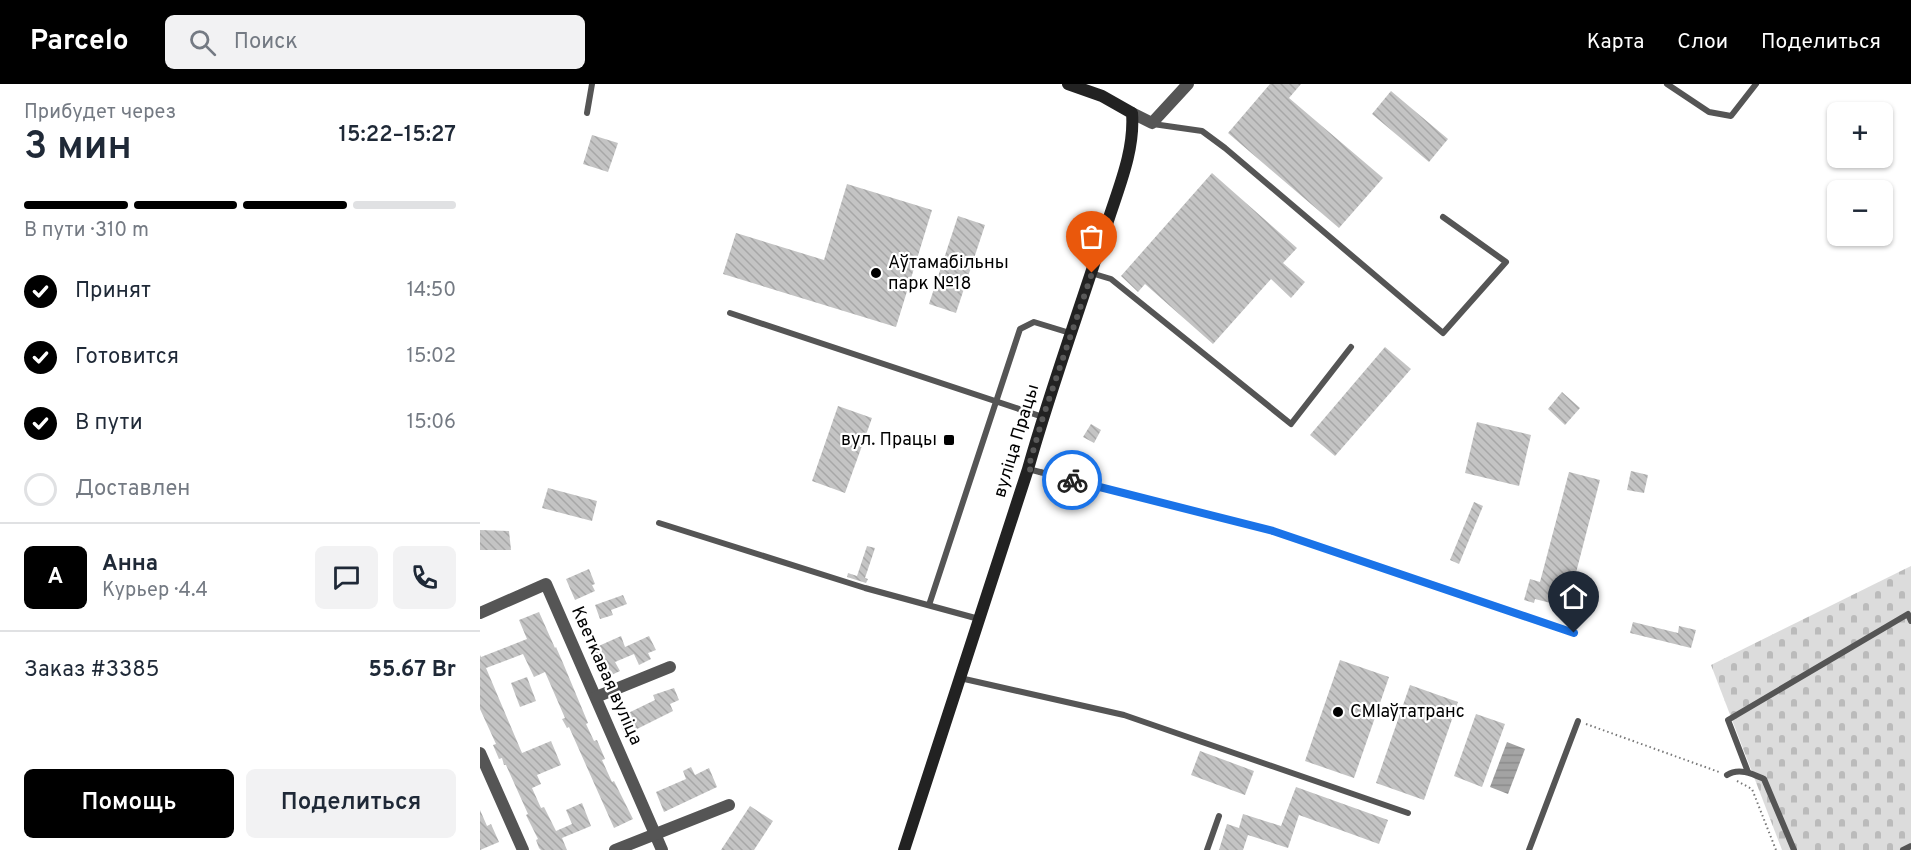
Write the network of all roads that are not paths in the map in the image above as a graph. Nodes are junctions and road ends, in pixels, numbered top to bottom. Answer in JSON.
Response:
{"nodes":[{"id":1,"x":592,"y":84,"type":"edge"},
{"id":2,"x":1068,"y":84,"type":"edge"},
{"id":3,"x":1188,"y":84,"type":"edge"},
{"id":4,"x":1667,"y":84,"type":"edge"},
{"id":5,"x":1756,"y":84,"type":"edge"},
{"id":6,"x":587,"y":112,"type":"dead end"},
{"id":7,"x":1132,"y":113,"type":"junction"},
{"id":8,"x":1152,"y":123,"type":"junction"},
{"id":9,"x":1443,"y":217,"type":"dead end"},
{"id":10,"x":1092,"y":273,"type":"junction"},
{"id":11,"x":730,"y":313,"type":"dead end"},
{"id":12,"x":1070,"y":333,"type":"junction"},
{"id":13,"x":1351,"y":346,"type":"dead end"},
{"id":14,"x":996,"y":402,"type":"junction"},
{"id":15,"x":1043,"y":417,"type":"junction"},
{"id":16,"x":1028,"y":469,"type":"junction"},
{"id":17,"x":659,"y":522,"type":"dead end"},
{"id":18,"x":929,"y":604,"type":"junction"},
{"id":19,"x":480,"y":613,"type":"edge"},
{"id":20,"x":979,"y":619,"type":"junction"},
{"id":21,"x":1911,"y":621,"type":"edge"},
{"id":22,"x":1574,"y":633,"type":"dead end"},
{"id":23,"x":670,"y":666,"type":"dead end"},
{"id":24,"x":960,"y":678,"type":"junction"},
{"id":25,"x":596,"y":697,"type":"junction"},
{"id":26,"x":1578,"y":721,"type":"road end"},
{"id":27,"x":480,"y":753,"type":"edge"},
{"id":28,"x":1748,"y":772,"type":"junction"},
{"id":29,"x":1727,"y":775,"type":"road end"},
{"id":30,"x":729,"y":805,"type":"dead end"},
{"id":31,"x":1408,"y":813,"type":"dead end"},
{"id":32,"x":1219,"y":816,"type":"dead end"},
{"id":33,"x":656,"y":835,"type":"junction"},
{"id":34,"x":1911,"y":846,"type":"edge"},
{"id":35,"x":523,"y":850,"type":"edge"},
{"id":36,"x":615,"y":850,"type":"edge"},
{"id":37,"x":662,"y":850,"type":"edge"},
{"id":38,"x":904,"y":850,"type":"edge"},
{"id":39,"x":1207,"y":850,"type":"edge"},
{"id":40,"x":1529,"y":850,"type":"edge"},
{"id":41,"x":1794,"y":850,"type":"edge"},
{"id":42,"x":1903,"y":850,"type":"edge"}],
"edges":[{"from":1,"to":6,"type":"lane"},
{"from":2,"to":7,"type":"street"},
{"from":3,"to":8,"type":"street"},
{"from":4,"to":5,"type":"lane"},
{"from":7,"to":8,"type":"street"},
{"from":7,"to":10,"type":"street","name":"вуліца Працы"},
{"from":8,"to":9,"type":"lane"},
{"from":10,"to":12,"type":"street","name":"вуліца Працы"},
{"from":10,"to":13,"type":"lane"},
{"from":11,"to":14,"type":"lane"},
{"from":12,"to":14,"type":"lane"},
{"from":12,"to":15,"type":"street","name":"вуліца Працы"},
{"from":14,"to":15,"type":"lane"},
{"from":14,"to":18,"type":"lane"},
{"from":15,"to":16,"type":"street","name":"вуліца Працы"},
{"from":16,"to":20,"type":"street","name":"вуліца Працы"},
{"from":16,"to":22,"type":"lane"},
{"from":17,"to":18,"type":"lane"},
{"from":18,"to":20,"type":"lane"},
{"from":19,"to":25,"type":"street","name":"Кветкавая вуліца"},
{"from":20,"to":24,"type":"street","name":"вуліца Працы"},
{"from":21,"to":28,"type":"lane"},
{"from":23,"to":25,"type":"street"},
{"from":24,"to":31,"type":"lane"},
{"from":24,"to":38,"type":"street","name":"вуліца Працы"},
{"from":25,"to":33,"type":"street","name":"Кветкавая вуліца"},
{"from":26,"to":40,"type":"lane"},
{"from":27,"to":35,"type":"street"},
{"from":28,"to":29,"type":"lane"},
{"from":28,"to":41,"type":"lane"},
{"from":30,"to":33,"type":"street"},
{"from":32,"to":39,"type":"lane"},
{"from":33,"to":36,"type":"street"},
{"from":33,"to":37,"type":"street","name":"Кветкавая вуліца"},
{"from":34,"to":42,"type":"lane"}]}
